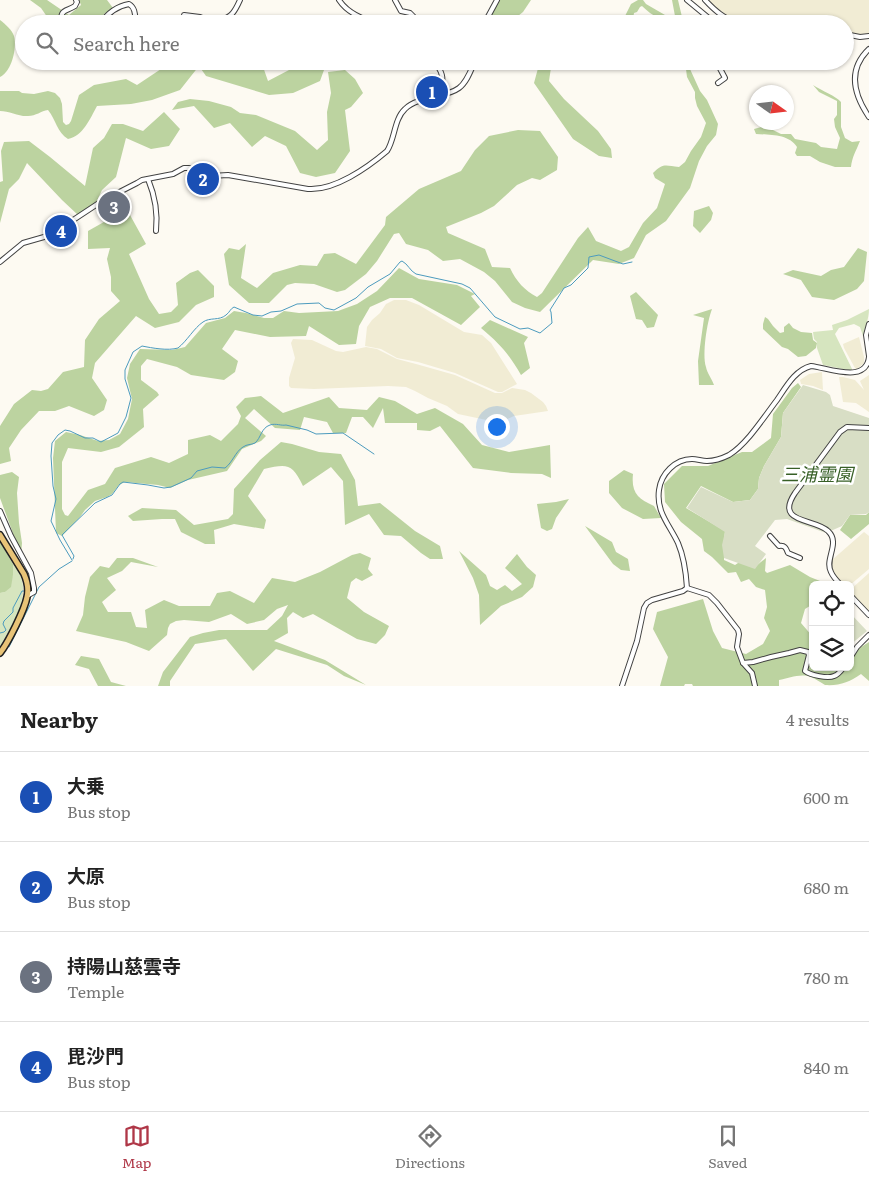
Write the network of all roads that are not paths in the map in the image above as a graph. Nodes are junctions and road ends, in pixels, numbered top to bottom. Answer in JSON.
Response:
{"nodes":[{"id":1,"x":76,"y":0,"type":"edge"},
{"id":2,"x":240,"y":0,"type":"edge"},
{"id":3,"x":339,"y":0,"type":"edge"},
{"id":4,"x":395,"y":0,"type":"edge"},
{"id":5,"x":497,"y":0,"type":"edge"},
{"id":6,"x":687,"y":0,"type":"edge"},
{"id":7,"x":705,"y":0,"type":"edge"},
{"id":8,"x":62,"y":15,"type":"edge"},
{"id":9,"x":108,"y":15,"type":"edge"},
{"id":10,"x":134,"y":15,"type":"edge"},
{"id":11,"x":230,"y":15,"type":"edge"},
{"id":12,"x":356,"y":15,"type":"edge"},
{"id":13,"x":412,"y":15,"type":"edge"},
{"id":14,"x":489,"y":15,"type":"edge"},
{"id":15,"x":705,"y":15,"type":"edge"},
{"id":16,"x":722,"y":15,"type":"edge"},
{"id":17,"x":854,"y":36,"type":"edge"},
{"id":18,"x":869,"y":36,"type":"edge"},
{"id":19,"x":869,"y":49,"type":"edge"},
{"id":20,"x":440,"y":70,"type":"edge"},
{"id":21,"x":470,"y":70,"type":"edge"},
{"id":22,"x":721,"y":70,"type":"edge"},
{"id":23,"x":718,"y":83,"type":"dead end"},
{"id":24,"x":439,"y":95,"type":"junction"},
{"id":25,"x":869,"y":117,"type":"edge"},
{"id":26,"x":148,"y":179,"type":"junction"},
{"id":27,"x":156,"y":231,"type":"dead end"},
{"id":28,"x":0,"y":262,"type":"edge"},
{"id":29,"x":869,"y":324,"type":"edge"},
{"id":30,"x":869,"y":356,"type":"edge"},
{"id":31,"x":869,"y":428,"type":"edge"},
{"id":32,"x":0,"y":510,"type":"edge"},
{"id":33,"x":0,"y":535,"type":"edge"},
{"id":34,"x":770,"y":536,"type":"dead end"},
{"id":35,"x":800,"y":558,"type":"dead end"},
{"id":36,"x":838,"y":581,"type":"edge"},
{"id":37,"x":687,"y":588,"type":"junction"},
{"id":38,"x":28,"y":596,"type":"junction"},
{"id":39,"x":854,"y":599,"type":"edge"},
{"id":40,"x":869,"y":614,"type":"edge"},
{"id":41,"x":869,"y":635,"type":"edge"},
{"id":42,"x":854,"y":652,"type":"edge"},
{"id":43,"x":0,"y":653,"type":"edge"},
{"id":44,"x":809,"y":655,"type":"edge"},
{"id":45,"x":809,"y":655,"type":"edge"},
{"id":46,"x":743,"y":663,"type":"junction"},
{"id":47,"x":840,"y":671,"type":"edge"},
{"id":48,"x":622,"y":686,"type":"edge"},
{"id":49,"x":755,"y":686,"type":"edge"}],
"edges":[{"from":1,"to":8,"type":"street"},
{"from":2,"to":11,"type":"street"},
{"from":3,"to":12,"type":"street"},
{"from":4,"to":13,"type":"street"},
{"from":5,"to":14,"type":"street"},
{"from":6,"to":15,"type":"street"},
{"from":7,"to":16,"type":"street"},
{"from":9,"to":10,"type":"street"},
{"from":17,"to":18,"type":"street"},
{"from":19,"to":25,"type":"street"},
{"from":20,"to":24,"type":"street"},
{"from":21,"to":24,"type":"street"},
{"from":22,"to":23,"type":"street"},
{"from":24,"to":26,"type":"street"},
{"from":26,"to":27,"type":"street"},
{"from":26,"to":28,"type":"street"},
{"from":29,"to":30,"type":"street"},
{"from":30,"to":37,"type":"street"},
{"from":31,"to":36,"type":"street"},
{"from":32,"to":38,"type":"street"},
{"from":33,"to":38,"type":"main road"},
{"from":34,"to":35,"type":"street"},
{"from":37,"to":46,"type":"street"},
{"from":37,"to":48,"type":"street"},
{"from":38,"to":43,"type":"main road"},
{"from":39,"to":40,"type":"street"},
{"from":41,"to":42,"type":"street"},
{"from":44,"to":46,"type":"street"},
{"from":45,"to":47,"type":"street"},
{"from":46,"to":49,"type":"street"}]}
